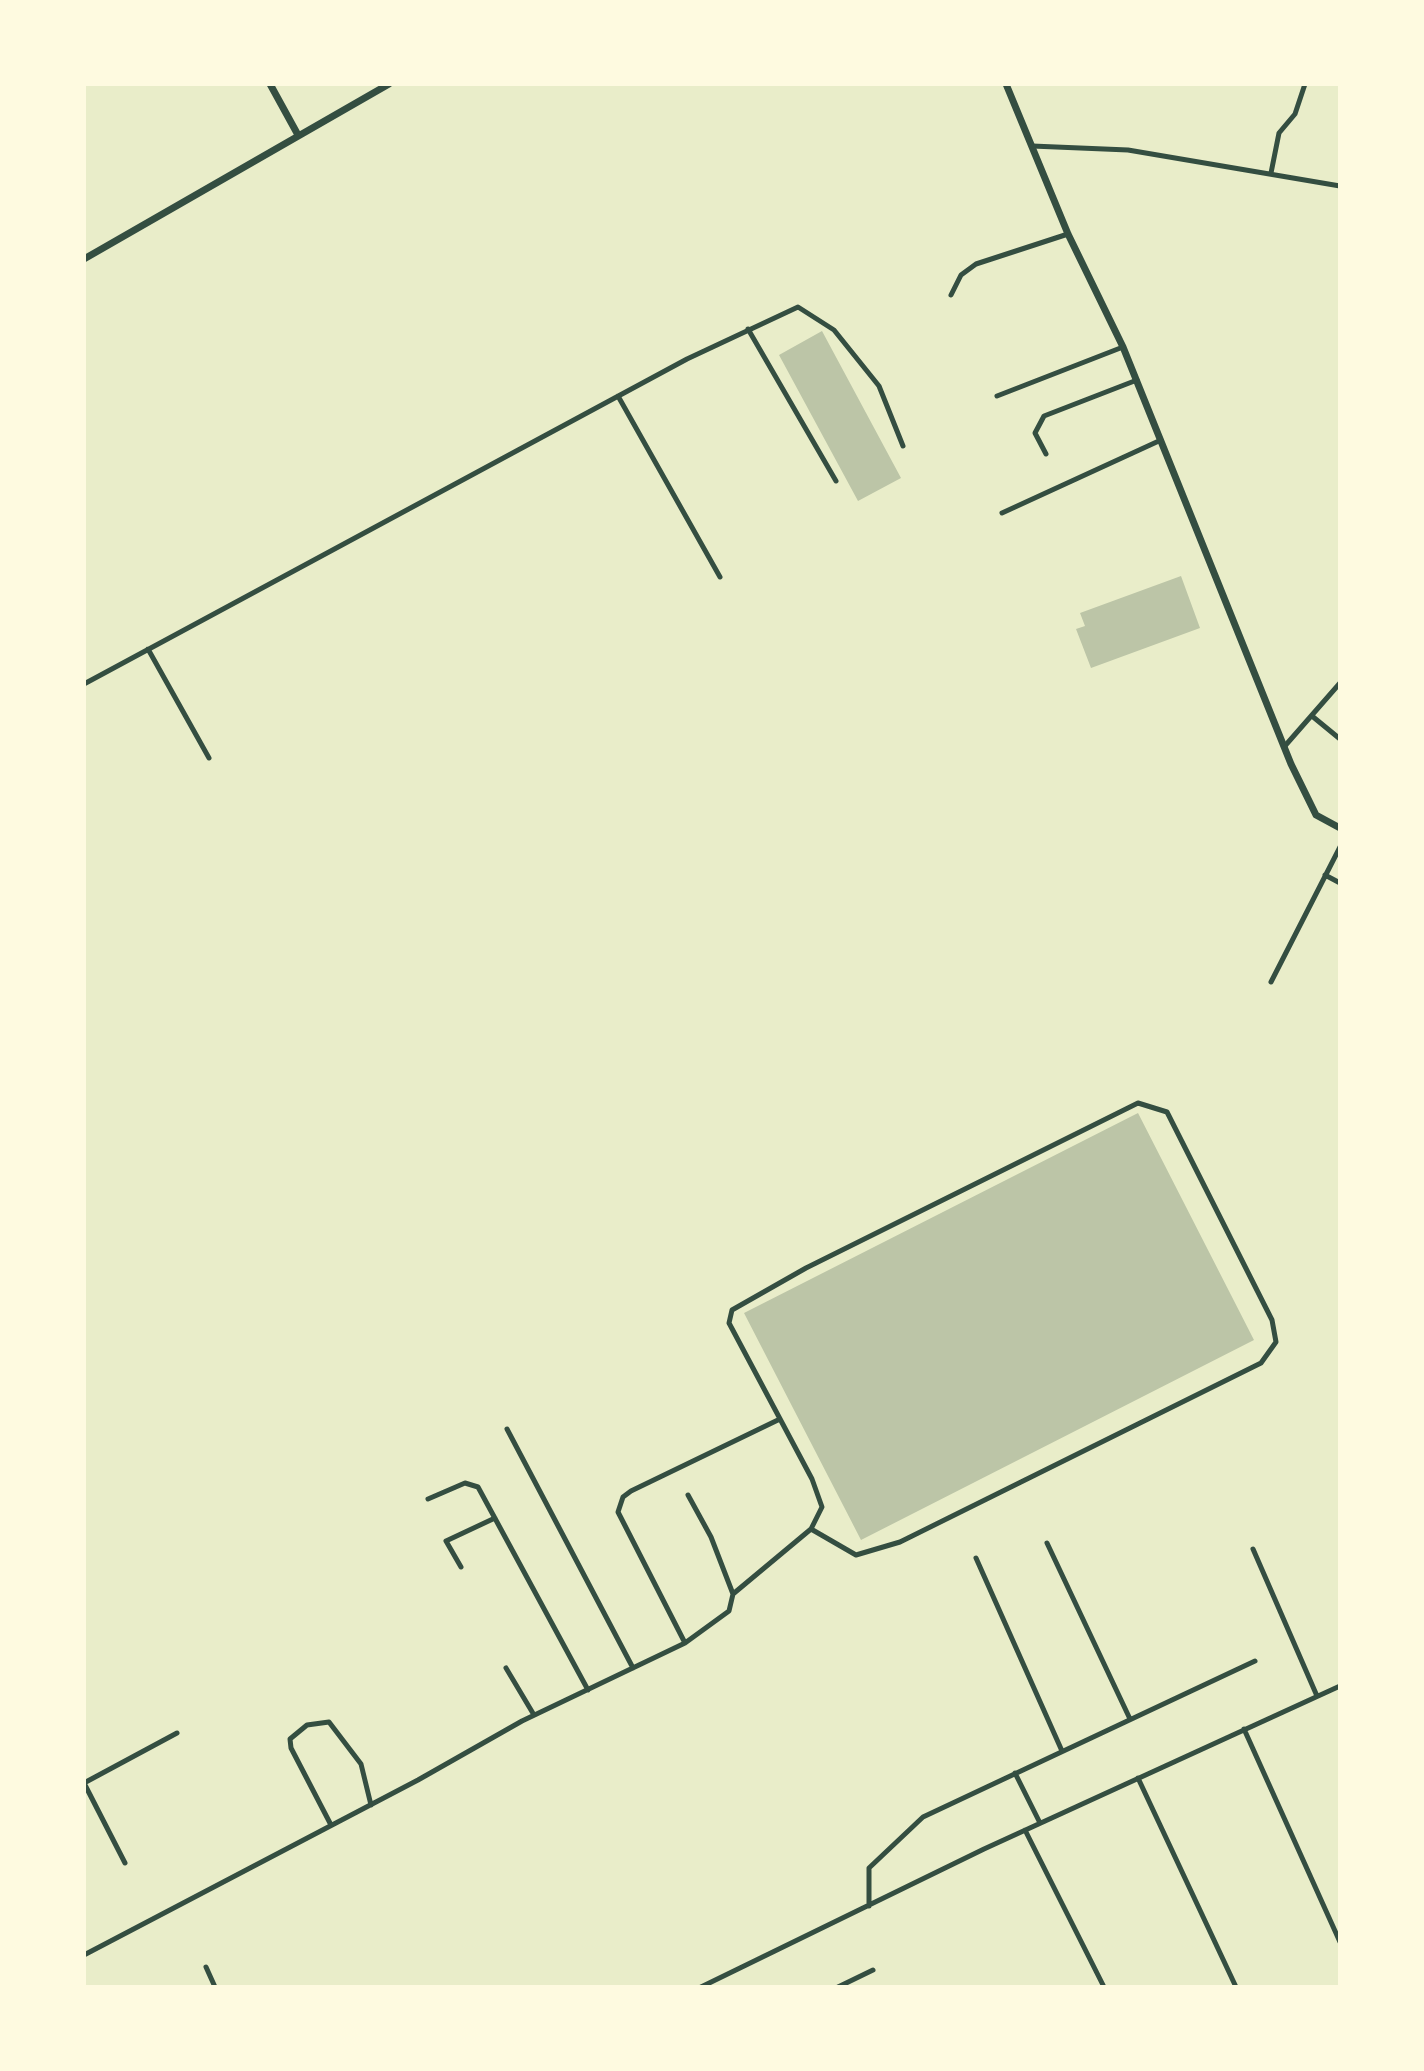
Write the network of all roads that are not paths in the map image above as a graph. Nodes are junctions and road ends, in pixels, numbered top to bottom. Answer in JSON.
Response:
{"nodes":[{"id":1,"x":270,"y":84,"type":"edge"},
{"id":2,"x":388,"y":84,"type":"edge"},
{"id":3,"x":1006,"y":84,"type":"edge"},
{"id":4,"x":1305,"y":84,"type":"edge"},
{"id":5,"x":298,"y":135,"type":"junction"},
{"id":6,"x":1032,"y":146,"type":"junction"},
{"id":7,"x":1271,"y":173,"type":"junction"},
{"id":8,"x":1340,"y":186,"type":"edge"},
{"id":9,"x":1068,"y":234,"type":"junction"},
{"id":10,"x":84,"y":258,"type":"edge"},
{"id":11,"x":951,"y":295,"type":"dead end"},
{"id":12,"x":748,"y":330,"type":"junction"},
{"id":13,"x":1124,"y":347,"type":"junction"},
{"id":14,"x":1137,"y":380,"type":"junction"},
{"id":15,"x":618,"y":396,"type":"junction"},
{"id":16,"x":997,"y":396,"type":"dead end"},
{"id":17,"x":1161,"y":440,"type":"junction"},
{"id":18,"x":903,"y":446,"type":"dead end"},
{"id":19,"x":1046,"y":454,"type":"dead end"},
{"id":20,"x":836,"y":481,"type":"dead end"},
{"id":21,"x":1002,"y":513,"type":"dead end"},
{"id":22,"x":720,"y":577,"type":"dead end"},
{"id":23,"x":148,"y":649,"type":"junction"},
{"id":24,"x":1340,"y":683,"type":"edge"},
{"id":25,"x":84,"y":684,"type":"edge"},
{"id":26,"x":1312,"y":716,"type":"junction"},
{"id":27,"x":1340,"y":739,"type":"edge"},
{"id":28,"x":1284,"y":747,"type":"junction"},
{"id":29,"x":209,"y":758,"type":"dead end"},
{"id":30,"x":1340,"y":828,"type":"edge"},
{"id":31,"x":1340,"y":847,"type":"edge"},
{"id":32,"x":1325,"y":875,"type":"junction"},
{"id":33,"x":1340,"y":883,"type":"edge"},
{"id":34,"x":1271,"y":982,"type":"dead end"},
{"id":35,"x":779,"y":1419,"type":"junction"},
{"id":36,"x":507,"y":1429,"type":"dead end"},
{"id":37,"x":688,"y":1495,"type":"dead end"},
{"id":38,"x":428,"y":1499,"type":"dead end"},
{"id":39,"x":495,"y":1518,"type":"junction"},
{"id":40,"x":811,"y":1529,"type":"junction"},
{"id":41,"x":1047,"y":1543,"type":"dead end"},
{"id":42,"x":1253,"y":1549,"type":"dead end"},
{"id":43,"x":976,"y":1558,"type":"dead end"},
{"id":44,"x":461,"y":1567,"type":"dead end"},
{"id":45,"x":733,"y":1594,"type":"junction"},
{"id":46,"x":685,"y":1643,"type":"junction"},
{"id":47,"x":1255,"y":1661,"type":"dead end"},
{"id":48,"x":506,"y":1668,"type":"dead end"},
{"id":49,"x":633,"y":1668,"type":"junction"},
{"id":50,"x":1339,"y":1688,"type":"edge"},
{"id":51,"x":588,"y":1690,"type":"junction"},
{"id":52,"x":1317,"y":1696,"type":"junction"},
{"id":53,"x":534,"y":1715,"type":"junction"},
{"id":54,"x":1130,"y":1719,"type":"junction"},
{"id":55,"x":1244,"y":1729,"type":"junction"},
{"id":56,"x":177,"y":1733,"type":"dead end"},
{"id":57,"x":1062,"y":1751,"type":"junction"},
{"id":58,"x":1015,"y":1773,"type":"junction"},
{"id":59,"x":1138,"y":1778,"type":"junction"},
{"id":60,"x":84,"y":1783,"type":"edge"},
{"id":61,"x":371,"y":1805,"type":"junction"},
{"id":62,"x":1040,"y":1823,"type":"junction"},
{"id":63,"x":331,"y":1825,"type":"junction"},
{"id":64,"x":1025,"y":1830,"type":"junction"},
{"id":65,"x":125,"y":1863,"type":"dead end"},
{"id":66,"x":869,"y":1906,"type":"junction"},
{"id":67,"x":1340,"y":1942,"type":"edge"},
{"id":68,"x":84,"y":1955,"type":"edge"},
{"id":69,"x":206,"y":1967,"type":"dead end"},
{"id":70,"x":873,"y":1970,"type":"dead end"},
{"id":71,"x":215,"y":1987,"type":"edge"},
{"id":72,"x":701,"y":1987,"type":"edge"},
{"id":73,"x":838,"y":1987,"type":"edge"},
{"id":74,"x":1104,"y":1987,"type":"edge"},
{"id":75,"x":1236,"y":1987,"type":"edge"}],
"edges":[{"from":1,"to":5,"type":"street"},
{"from":2,"to":5,"type":"street"},
{"from":3,"to":6,"type":"street"},
{"from":4,"to":7,"type":"lane"},
{"from":5,"to":10,"type":"street"},
{"from":6,"to":7,"type":"lane"},
{"from":6,"to":9,"type":"street"},
{"from":7,"to":8,"type":"lane"},
{"from":9,"to":11,"type":"lane"},
{"from":9,"to":13,"type":"street"},
{"from":12,"to":15,"type":"lane"},
{"from":12,"to":18,"type":"lane"},
{"from":12,"to":20,"type":"lane"},
{"from":13,"to":14,"type":"street"},
{"from":13,"to":16,"type":"lane"},
{"from":14,"to":17,"type":"street"},
{"from":14,"to":19,"type":"lane"},
{"from":15,"to":22,"type":"lane"},
{"from":15,"to":23,"type":"lane"},
{"from":17,"to":21,"type":"lane"},
{"from":17,"to":28,"type":"street"},
{"from":23,"to":25,"type":"lane"},
{"from":23,"to":29,"type":"lane"},
{"from":24,"to":26,"type":"lane"},
{"from":26,"to":27,"type":"lane"},
{"from":26,"to":28,"type":"lane"},
{"from":28,"to":30,"type":"street"},
{"from":31,"to":32,"type":"lane"},
{"from":32,"to":33,"type":"lane"},
{"from":32,"to":34,"type":"lane"},
{"from":35,"to":40,"type":"lane"},
{"from":35,"to":40,"type":"lane"},
{"from":35,"to":46,"type":"lane"},
{"from":36,"to":49,"type":"lane"},
{"from":37,"to":45,"type":"lane"},
{"from":38,"to":39,"type":"lane"},
{"from":39,"to":44,"type":"lane"},
{"from":39,"to":51,"type":"lane"},
{"from":40,"to":45,"type":"lane"},
{"from":41,"to":54,"type":"lane"},
{"from":42,"to":52,"type":"lane"},
{"from":43,"to":57,"type":"lane"},
{"from":45,"to":46,"type":"lane"},
{"from":46,"to":49,"type":"lane"},
{"from":47,"to":54,"type":"lane"},
{"from":48,"to":53,"type":"lane"},
{"from":49,"to":51,"type":"lane"},
{"from":50,"to":52,"type":"lane"},
{"from":51,"to":53,"type":"lane"},
{"from":52,"to":55,"type":"lane"},
{"from":53,"to":61,"type":"lane"},
{"from":54,"to":57,"type":"lane"},
{"from":55,"to":59,"type":"lane"},
{"from":55,"to":67,"type":"lane"},
{"from":56,"to":60,"type":"lane"},
{"from":57,"to":58,"type":"lane"},
{"from":58,"to":62,"type":"lane"},
{"from":58,"to":66,"type":"lane"},
{"from":59,"to":62,"type":"lane"},
{"from":59,"to":75,"type":"lane"},
{"from":60,"to":65,"type":"lane"},
{"from":61,"to":63,"type":"lane"},
{"from":61,"to":63,"type":"lane"},
{"from":62,"to":64,"type":"lane"},
{"from":63,"to":68,"type":"lane"},
{"from":64,"to":66,"type":"lane"},
{"from":64,"to":74,"type":"lane"},
{"from":66,"to":72,"type":"lane"},
{"from":69,"to":71,"type":"lane"},
{"from":70,"to":73,"type":"lane"}]}
